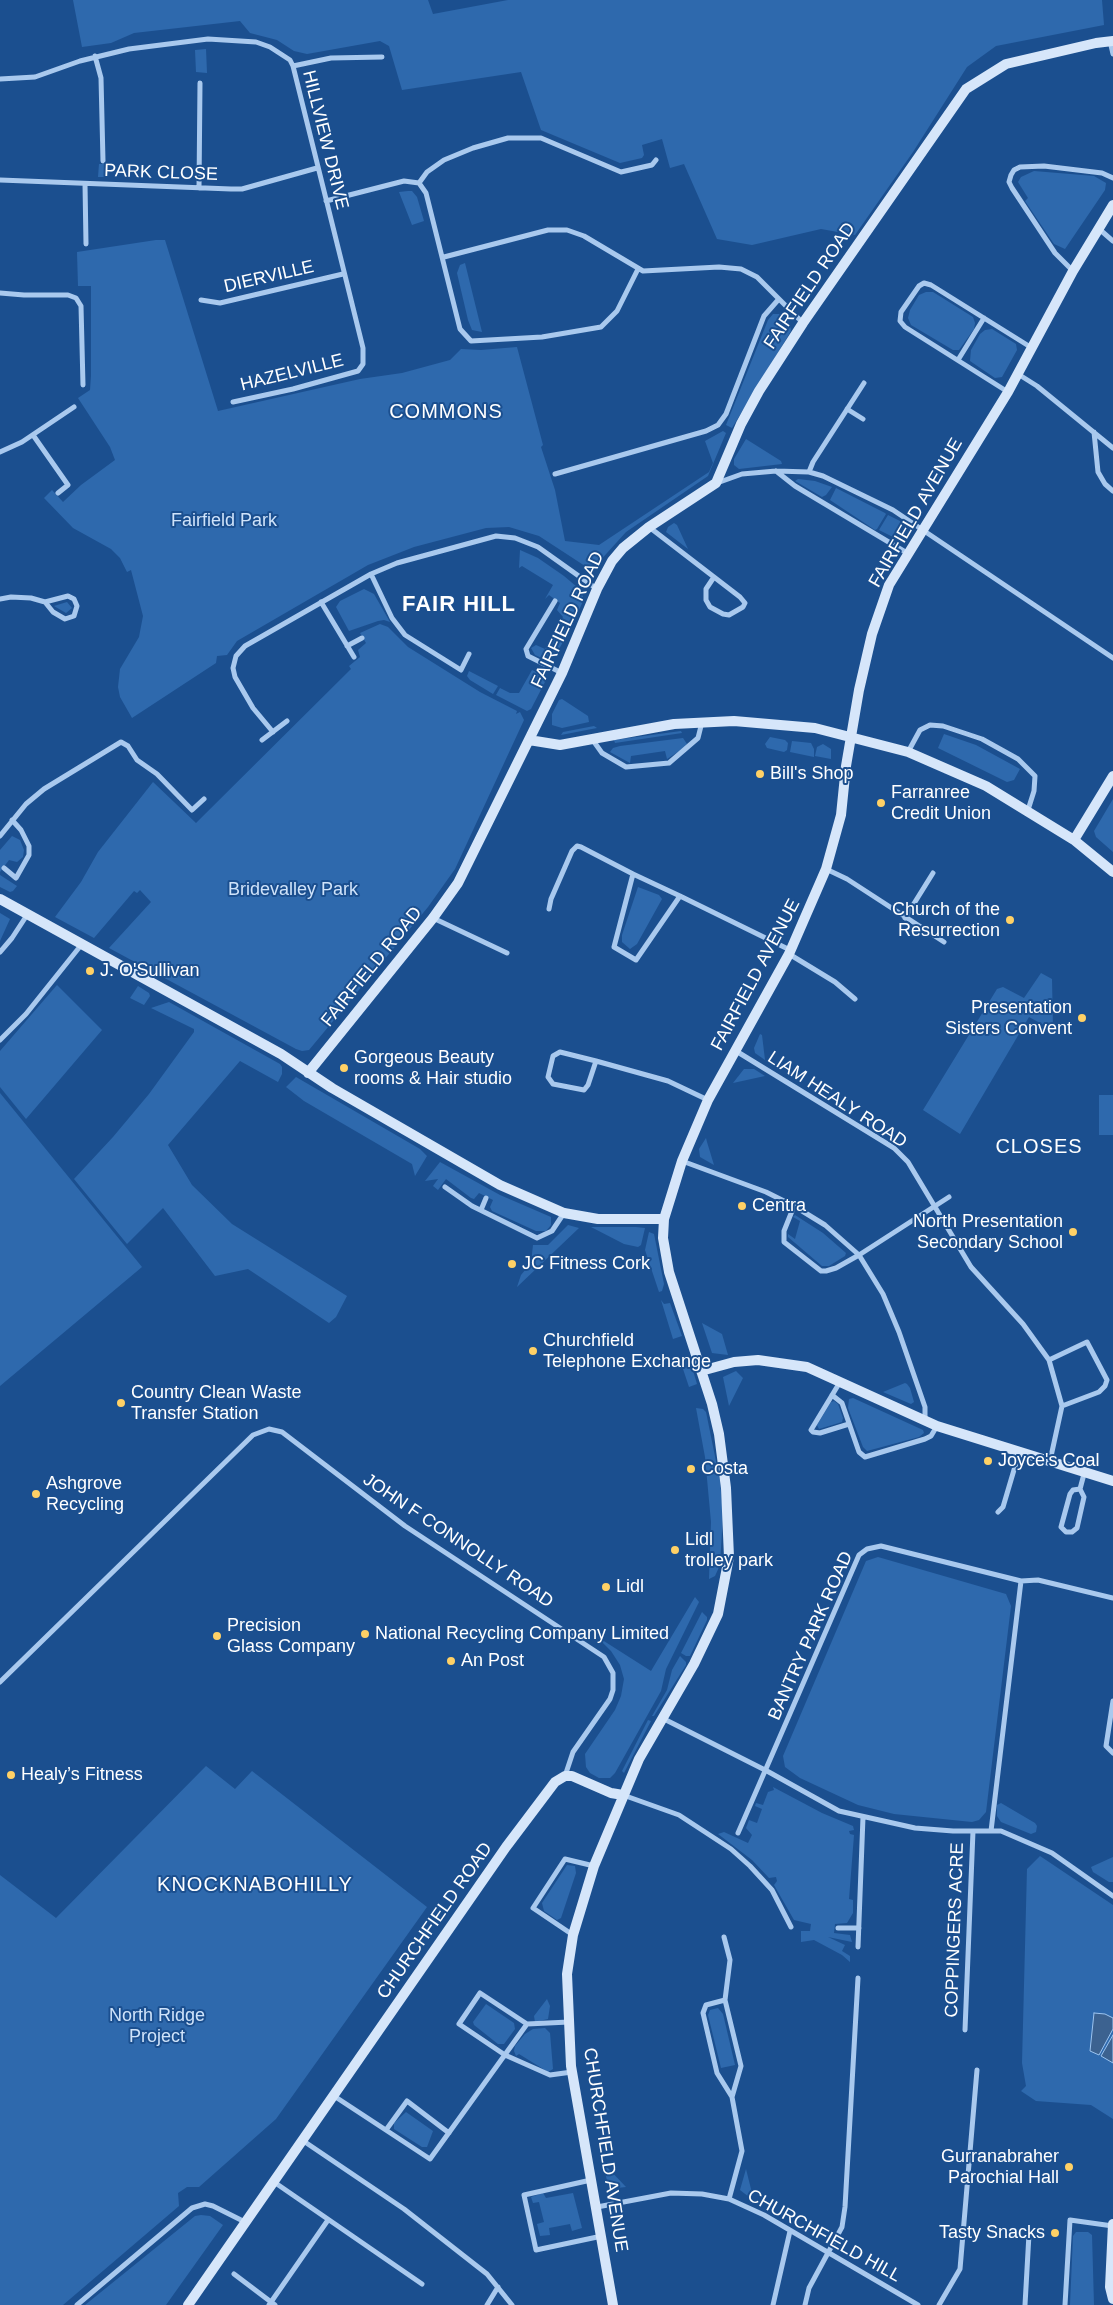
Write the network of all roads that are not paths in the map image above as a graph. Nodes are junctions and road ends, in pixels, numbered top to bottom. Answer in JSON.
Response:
{"nodes":[{"id":1,"x":1111,"y":42,"type":"edge"},
{"id":2,"x":1113,"y":54,"type":"edge"},
{"id":3,"x":95,"y":56,"type":"junction"},
{"id":4,"x":382,"y":57,"type":"dead end"},
{"id":5,"x":293,"y":66,"type":"junction"},
{"id":6,"x":0,"y":79,"type":"edge"},
{"id":7,"x":200,"y":83,"type":"dead end"},
{"id":8,"x":656,"y":160,"type":"dead end"},
{"id":9,"x":103,"y":161,"type":"dead end"},
{"id":10,"x":318,"y":168,"type":"junction"},
{"id":11,"x":1113,"y":178,"type":"edge"},
{"id":12,"x":0,"y":180,"type":"edge"},
{"id":13,"x":419,"y":182,"type":"junction"},
{"id":14,"x":85,"y":184,"type":"junction"},
{"id":15,"x":199,"y":188,"type":"junction"},
{"id":16,"x":326,"y":201,"type":"junction"},
{"id":17,"x":1113,"y":205,"type":"edge"},
{"id":18,"x":1098,"y":228,"type":"junction"},
{"id":19,"x":1113,"y":241,"type":"edge"},
{"id":20,"x":86,"y":244,"type":"dead end"},
{"id":21,"x":444,"y":257,"type":"junction"},
{"id":22,"x":638,"y":269,"type":"junction"},
{"id":23,"x":1073,"y":271,"type":"junction"},
{"id":24,"x":343,"y":274,"type":"junction"},
{"id":25,"x":0,"y":293,"type":"edge"},
{"id":26,"x":201,"y":300,"type":"dead end"},
{"id":27,"x":778,"y":300,"type":"junction"},
{"id":28,"x":984,"y":318,"type":"junction"},
{"id":29,"x":803,"y":323,"type":"junction"},
{"id":30,"x":1032,"y":348,"type":"junction"},
{"id":31,"x":958,"y":360,"type":"junction"},
{"id":32,"x":358,"y":371,"type":"joint"},
{"id":33,"x":1018,"y":374,"type":"junction"},
{"id":34,"x":864,"y":383,"type":"dead end"},
{"id":35,"x":83,"y":385,"type":"dead end"},
{"id":36,"x":1008,"y":392,"type":"junction"},
{"id":37,"x":233,"y":402,"type":"dead end"},
{"id":38,"x":74,"y":407,"type":"dead end"},
{"id":39,"x":847,"y":409,"type":"junction"},
{"id":40,"x":863,"y":419,"type":"dead end"},
{"id":41,"x":1094,"y":432,"type":"junction"},
{"id":42,"x":34,"y":435,"type":"junction"},
{"id":43,"x":1113,"y":448,"type":"edge"},
{"id":44,"x":0,"y":452,"type":"edge"},
{"id":45,"x":776,"y":470,"type":"junction"},
{"id":46,"x":809,"y":472,"type":"junction"},
{"id":47,"x":556,"y":474,"type":"dead end"},
{"id":48,"x":716,"y":483,"type":"junction"},
{"id":49,"x":1113,"y":490,"type":"edge"},
{"id":50,"x":58,"y":493,"type":"dead end"},
{"id":51,"x":649,"y":527,"type":"junction"},
{"id":52,"x":922,"y":530,"type":"junction"},
{"id":53,"x":907,"y":553,"type":"junction"},
{"id":54,"x":371,"y":574,"type":"junction"},
{"id":55,"x":714,"y":577,"type":"junction"},
{"id":56,"x":597,"y":588,"type":"junction"},
{"id":57,"x":0,"y":599,"type":"edge"},
{"id":58,"x":555,"y":600,"type":"dead end"},
{"id":59,"x":44,"y":602,"type":"junction"},
{"id":60,"x":321,"y":602,"type":"junction"},
{"id":61,"x":362,"y":638,"type":"dead end"},
{"id":62,"x":347,"y":646,"type":"junction"},
{"id":63,"x":469,"y":654,"type":"dead end"},
{"id":64,"x":354,"y":657,"type":"dead end"},
{"id":65,"x":1113,"y":658,"type":"edge"},
{"id":66,"x":562,"y":673,"type":"junction"},
{"id":67,"x":287,"y":721,"type":"dead end"},
{"id":68,"x":702,"y":722,"type":"junction"},
{"id":69,"x":273,"y":732,"type":"junction"},
{"id":70,"x":592,"y":738,"type":"junction"},
{"id":71,"x":851,"y":738,"type":"junction"},
{"id":72,"x":262,"y":740,"type":"dead end"},
{"id":73,"x":530,"y":740,"type":"junction"},
{"id":74,"x":908,"y":752,"type":"junction"},
{"id":75,"x":1113,"y":776,"type":"edge"},
{"id":76,"x":204,"y":799,"type":"dead end"},
{"id":77,"x":1028,"y":810,"type":"junction"},
{"id":78,"x":12,"y":820,"type":"junction"},
{"id":79,"x":0,"y":836,"type":"edge"},
{"id":80,"x":1074,"y":840,"type":"junction"},
{"id":81,"x":4,"y":868,"type":"dead end"},
{"id":82,"x":826,"y":869,"type":"junction"},
{"id":83,"x":1113,"y":872,"type":"edge"},
{"id":84,"x":633,"y":874,"type":"junction"},
{"id":85,"x":933,"y":874,"type":"dead end"},
{"id":86,"x":680,"y":896,"type":"junction"},
{"id":87,"x":0,"y":899,"type":"edge"},
{"id":88,"x":549,"y":909,"type":"dead end"},
{"id":89,"x":27,"y":915,"type":"junction"},
{"id":90,"x":433,"y":918,"type":"junction"},
{"id":91,"x":905,"y":918,"type":"junction"},
{"id":92,"x":944,"y":942,"type":"dead end"},
{"id":93,"x":82,"y":944,"type":"junction"},
{"id":94,"x":0,"y":952,"type":"edge"},
{"id":95,"x":790,"y":952,"type":"junction"},
{"id":96,"x":508,"y":953,"type":"dead end"},
{"id":97,"x":855,"y":999,"type":"dead end"},
{"id":98,"x":0,"y":1040,"type":"edge"},
{"id":99,"x":734,"y":1050,"type":"junction"},
{"id":100,"x":596,"y":1062,"type":"junction"},
{"id":101,"x":308,"y":1073,"type":"junction"},
{"id":102,"x":708,"y":1100,"type":"junction"},
{"id":103,"x":682,"y":1161,"type":"junction"},
{"id":104,"x":446,"y":1187,"type":"dead end"},
{"id":105,"x":949,"y":1197,"type":"dead end"},
{"id":106,"x":486,"y":1198,"type":"dead end"},
{"id":107,"x":934,"y":1205,"type":"junction"},
{"id":108,"x":794,"y":1206,"type":"junction"},
{"id":109,"x":481,"y":1210,"type":"junction"},
{"id":110,"x":564,"y":1214,"type":"junction"},
{"id":111,"x":664,"y":1219,"type":"junction"},
{"id":112,"x":859,"y":1255,"type":"junction"},
{"id":113,"x":1049,"y":1360,"type":"junction"},
{"id":114,"x":701,"y":1371,"type":"junction"},
{"id":115,"x":840,"y":1382,"type":"junction"},
{"id":116,"x":832,"y":1395,"type":"junction"},
{"id":117,"x":1062,"y":1406,"type":"junction"},
{"id":118,"x":925,"y":1421,"type":"junction"},
{"id":119,"x":849,"y":1424,"type":"junction"},
{"id":120,"x":937,"y":1426,"type":"junction"},
{"id":121,"x":1019,"y":1452,"type":"junction"},
{"id":122,"x":1049,"y":1462,"type":"junction"},
{"id":123,"x":1084,"y":1474,"type":"junction"},
{"id":124,"x":1113,"y":1481,"type":"edge"},
{"id":125,"x":1080,"y":1489,"type":"junction"},
{"id":126,"x":998,"y":1512,"type":"dead end"},
{"id":127,"x":1021,"y":1581,"type":"junction"},
{"id":128,"x":1113,"y":1598,"type":"edge"},
{"id":129,"x":0,"y":1682,"type":"edge"},
{"id":130,"x":1113,"y":1701,"type":"edge"},
{"id":131,"x":662,"y":1718,"type":"junction"},
{"id":132,"x":1113,"y":1753,"type":"edge"},
{"id":133,"x":767,"y":1771,"type":"junction"},
{"id":134,"x":565,"y":1776,"type":"junction"},
{"id":135,"x":622,"y":1797,"type":"junction"},
{"id":136,"x":863,"y":1817,"type":"junction"},
{"id":137,"x":973,"y":1831,"type":"junction"},
{"id":138,"x":990,"y":1831,"type":"junction"},
{"id":139,"x":738,"y":1834,"type":"dead end"},
{"id":140,"x":594,"y":1866,"type":"junction"},
{"id":141,"x":1113,"y":1896,"type":"edge"},
{"id":142,"x":792,"y":1927,"type":"dead end"},
{"id":143,"x":838,"y":1928,"type":"dead end"},
{"id":144,"x":859,"y":1928,"type":"junction"},
{"id":145,"x":573,"y":1935,"type":"junction"},
{"id":146,"x":724,"y":1937,"type":"dead end"},
{"id":147,"x":858,"y":1947,"type":"dead end"},
{"id":148,"x":858,"y":1978,"type":"dead end"},
{"id":149,"x":725,"y":2000,"type":"junction"},
{"id":150,"x":570,"y":2022,"type":"junction"},
{"id":151,"x":527,"y":2024,"type":"junction"},
{"id":152,"x":965,"y":2030,"type":"dead end"},
{"id":153,"x":504,"y":2055,"type":"junction"},
{"id":154,"x":977,"y":2070,"type":"dead end"},
{"id":155,"x":572,"y":2072,"type":"junction"},
{"id":156,"x":333,"y":2095,"type":"junction"},
{"id":157,"x":732,"y":2097,"type":"junction"},
{"id":158,"x":386,"y":2130,"type":"junction"},
{"id":159,"x":449,"y":2133,"type":"junction"},
{"id":160,"x":302,"y":2140,"type":"junction"},
{"id":161,"x":591,"y":2180,"type":"junction"},
{"id":162,"x":273,"y":2182,"type":"junction"},
{"id":163,"x":729,"y":2199,"type":"junction"},
{"id":164,"x":597,"y":2207,"type":"junction"},
{"id":165,"x":328,"y":2220,"type":"junction"},
{"id":166,"x":245,"y":2222,"type":"junction"},
{"id":167,"x":1113,"y":2225,"type":"edge"},
{"id":168,"x":790,"y":2231,"type":"junction"},
{"id":169,"x":1029,"y":2234,"type":"dead end"},
{"id":170,"x":602,"y":2236,"type":"junction"},
{"id":171,"x":828,"y":2253,"type":"junction"},
{"id":172,"x":234,"y":2274,"type":"dead end"},
{"id":173,"x":422,"y":2284,"type":"dead end"},
{"id":174,"x":498,"y":2287,"type":"junction"},
{"id":175,"x":1113,"y":2299,"type":"edge"},
{"id":176,"x":272,"y":2304,"type":"edge"},
{"id":177,"x":77,"y":2305,"type":"edge"},
{"id":178,"x":188,"y":2305,"type":"edge"},
{"id":179,"x":487,"y":2305,"type":"edge"},
{"id":180,"x":512,"y":2305,"type":"edge"},
{"id":181,"x":613,"y":2305,"type":"edge"},
{"id":182,"x":773,"y":2305,"type":"edge"},
{"id":183,"x":805,"y":2305,"type":"edge"},
{"id":184,"x":918,"y":2305,"type":"edge"},
{"id":185,"x":939,"y":2305,"type":"edge"},
{"id":186,"x":1025,"y":2305,"type":"edge"},
{"id":187,"x":1065,"y":2305,"type":"edge"}],
"edges":[{"from":1,"to":2,"type":"street"},
{"from":1,"to":29,"type":"street","name":"FAIRFIELD ROAD"},
{"from":3,"to":5,"type":"street","name":"HILLVIEW DRIVE"},
{"from":3,"to":6,"type":"street","name":"HILLVIEW DRIVE"},
{"from":3,"to":9,"type":"street"},
{"from":4,"to":5,"type":"street"},
{"from":5,"to":10,"type":"street","name":"HILLVIEW DRIVE"},
{"from":7,"to":15,"type":"street"},
{"from":8,"to":13,"type":"street"},
{"from":10,"to":15,"type":"street","name":"PARK CLOSE"},
{"from":10,"to":16,"type":"street","name":"HILLVIEW DRIVE"},
{"from":11,"to":23,"type":"street"},
{"from":12,"to":14,"type":"street","name":"PARK CLOSE"},
{"from":13,"to":16,"type":"street"},
{"from":13,"to":21,"type":"street"},
{"from":14,"to":15,"type":"street","name":"PARK CLOSE"},
{"from":14,"to":20,"type":"street"},
{"from":16,"to":24,"type":"street","name":"HILLVIEW DRIVE"},
{"from":17,"to":18,"type":"street","name":"FAIRFIELD AVENUE"},
{"from":18,"to":19,"type":"street"},
{"from":18,"to":23,"type":"street","name":"FAIRFIELD AVENUE"},
{"from":21,"to":22,"type":"street"},
{"from":21,"to":22,"type":"street"},
{"from":22,"to":27,"type":"street"},
{"from":23,"to":30,"type":"street","name":"FAIRFIELD AVENUE"},
{"from":24,"to":26,"type":"street","name":"DIERVILLE"},
{"from":24,"to":32,"type":"street","name":"HILLVIEW DRIVE"},
{"from":25,"to":35,"type":"street"},
{"from":27,"to":29,"type":"street"},
{"from":27,"to":47,"type":"street"},
{"from":28,"to":30,"type":"street"},
{"from":28,"to":31,"type":"street"},
{"from":28,"to":31,"type":"street"},
{"from":29,"to":48,"type":"street","name":"FAIRFIELD ROAD"},
{"from":30,"to":33,"type":"street","name":"FAIRFIELD AVENUE"},
{"from":31,"to":36,"type":"street"},
{"from":32,"to":37,"type":"street","name":"HAZELVILLE"},
{"from":33,"to":36,"type":"street","name":"FAIRFIELD AVENUE"},
{"from":33,"to":41,"type":"street"},
{"from":34,"to":39,"type":"street"},
{"from":36,"to":52,"type":"street","name":"FAIRFIELD AVENUE"},
{"from":38,"to":42,"type":"street"},
{"from":39,"to":40,"type":"street"},
{"from":39,"to":46,"type":"street"},
{"from":41,"to":43,"type":"street"},
{"from":41,"to":49,"type":"street"},
{"from":42,"to":44,"type":"street"},
{"from":42,"to":50,"type":"street"},
{"from":45,"to":46,"type":"street"},
{"from":45,"to":48,"type":"street"},
{"from":45,"to":53,"type":"street"},
{"from":46,"to":52,"type":"street"},
{"from":48,"to":51,"type":"street","name":"FAIRFIELD ROAD"},
{"from":51,"to":55,"type":"street"},
{"from":51,"to":56,"type":"street","name":"FAIRFIELD ROAD"},
{"from":52,"to":53,"type":"street","name":"FAIRFIELD AVENUE"},
{"from":52,"to":65,"type":"street"},
{"from":53,"to":71,"type":"street","name":"FAIRFIELD AVENUE"},
{"from":54,"to":56,"type":"street"},
{"from":54,"to":60,"type":"street"},
{"from":54,"to":63,"type":"street"},
{"from":55,"to":55,"type":"street"},
{"from":56,"to":66,"type":"street","name":"FAIRFIELD ROAD"},
{"from":57,"to":59,"type":"street"},
{"from":58,"to":66,"type":"street"},
{"from":59,"to":59,"type":"street"},
{"from":60,"to":62,"type":"street"},
{"from":60,"to":69,"type":"street"},
{"from":61,"to":62,"type":"street"},
{"from":62,"to":64,"type":"street"},
{"from":66,"to":73,"type":"street","name":"FAIRFIELD ROAD"},
{"from":67,"to":69,"type":"street"},
{"from":68,"to":70,"type":"street"},
{"from":68,"to":70,"type":"street"},
{"from":68,"to":71,"type":"street"},
{"from":69,"to":72,"type":"street"},
{"from":70,"to":73,"type":"street"},
{"from":71,"to":74,"type":"street"},
{"from":71,"to":82,"type":"street","name":"FAIRFIELD AVENUE"},
{"from":73,"to":90,"type":"street","name":"FAIRFIELD ROAD"},
{"from":74,"to":77,"type":"street"},
{"from":74,"to":77,"type":"street"},
{"from":75,"to":80,"type":"street"},
{"from":76,"to":78,"type":"street"},
{"from":77,"to":80,"type":"street"},
{"from":78,"to":79,"type":"street"},
{"from":78,"to":81,"type":"street"},
{"from":80,"to":83,"type":"street"},
{"from":82,"to":91,"type":"street"},
{"from":82,"to":95,"type":"street","name":"FAIRFIELD AVENUE"},
{"from":84,"to":86,"type":"street"},
{"from":84,"to":86,"type":"street"},
{"from":84,"to":88,"type":"street"},
{"from":85,"to":91,"type":"street"},
{"from":86,"to":95,"type":"street"},
{"from":87,"to":89,"type":"street"},
{"from":89,"to":93,"type":"street"},
{"from":89,"to":94,"type":"street"},
{"from":90,"to":96,"type":"street"},
{"from":90,"to":101,"type":"street","name":"FAIRFIELD ROAD"},
{"from":91,"to":92,"type":"street"},
{"from":93,"to":98,"type":"street"},
{"from":93,"to":101,"type":"street"},
{"from":95,"to":97,"type":"street"},
{"from":95,"to":99,"type":"street","name":"FAIRFIELD AVENUE"},
{"from":99,"to":102,"type":"street","name":"FAIRFIELD AVENUE"},
{"from":99,"to":107,"type":"street","name":"LIAM HEALY ROAD"},
{"from":100,"to":100,"type":"street"},
{"from":100,"to":102,"type":"street"},
{"from":101,"to":110,"type":"street"},
{"from":102,"to":103,"type":"street","name":"FAIRFIELD AVENUE"},
{"from":103,"to":108,"type":"street"},
{"from":103,"to":111,"type":"street","name":"FAIRFIELD AVENUE"},
{"from":104,"to":109,"type":"street"},
{"from":105,"to":107,"type":"street"},
{"from":106,"to":109,"type":"street"},
{"from":107,"to":112,"type":"street"},
{"from":107,"to":113,"type":"street","name":"LIAM HEALY ROAD"},
{"from":108,"to":112,"type":"street"},
{"from":108,"to":112,"type":"street"},
{"from":109,"to":110,"type":"street"},
{"from":110,"to":111,"type":"street"},
{"from":111,"to":114,"type":"street","name":"FAIRFIELD AVENUE"},
{"from":112,"to":118,"type":"street"},
{"from":113,"to":117,"type":"street","name":"LIAM HEALY ROAD"},
{"from":113,"to":117,"type":"street"},
{"from":114,"to":115,"type":"street"},
{"from":114,"to":131,"type":"street","name":"CHURCHFIELD AVENUE"},
{"from":115,"to":116,"type":"street"},
{"from":115,"to":118,"type":"street"},
{"from":116,"to":119,"type":"street"},
{"from":116,"to":119,"type":"street"},
{"from":117,"to":122,"type":"street","name":"LIAM HEALY ROAD"},
{"from":118,"to":120,"type":"street"},
{"from":119,"to":120,"type":"street"},
{"from":120,"to":121,"type":"street"},
{"from":121,"to":122,"type":"street"},
{"from":121,"to":126,"type":"street"},
{"from":122,"to":123,"type":"street"},
{"from":123,"to":124,"type":"street"},
{"from":123,"to":125,"type":"street"},
{"from":125,"to":125,"type":"street"},
{"from":127,"to":128,"type":"street","name":"BANTRY PARK ROAD"},
{"from":127,"to":133,"type":"street","name":"BANTRY PARK ROAD"},
{"from":127,"to":138,"type":"street"},
{"from":129,"to":134,"type":"street","name":"JOHN F CONNOLLY ROAD"},
{"from":130,"to":132,"type":"street"},
{"from":131,"to":133,"type":"street"},
{"from":131,"to":135,"type":"street","name":"CHURCHFIELD AVENUE"},
{"from":133,"to":136,"type":"street"},
{"from":133,"to":139,"type":"street"},
{"from":134,"to":135,"type":"street"},
{"from":134,"to":156,"type":"street","name":"CHURCHFIELD ROAD"},
{"from":135,"to":140,"type":"street","name":"CHURCHFIELD AVENUE"},
{"from":135,"to":142,"type":"street"},
{"from":136,"to":137,"type":"street"},
{"from":136,"to":144,"type":"street"},
{"from":137,"to":138,"type":"street"},
{"from":137,"to":152,"type":"street","name":"COPPINGERS ACRE"},
{"from":138,"to":141,"type":"street"},
{"from":140,"to":145,"type":"street","name":"CHURCHFIELD AVENUE"},
{"from":140,"to":145,"type":"street"},
{"from":143,"to":144,"type":"street"},
{"from":144,"to":147,"type":"street"},
{"from":145,"to":150,"type":"street","name":"CHURCHFIELD AVENUE"},
{"from":146,"to":149,"type":"street"},
{"from":148,"to":171,"type":"street"},
{"from":149,"to":157,"type":"street"},
{"from":149,"to":157,"type":"street"},
{"from":150,"to":151,"type":"street"},
{"from":150,"to":155,"type":"street","name":"CHURCHFIELD AVENUE"},
{"from":151,"to":153,"type":"street"},
{"from":151,"to":153,"type":"street"},
{"from":153,"to":155,"type":"street"},
{"from":153,"to":159,"type":"street"},
{"from":154,"to":185,"type":"street"},
{"from":155,"to":161,"type":"street","name":"CHURCHFIELD AVENUE"},
{"from":156,"to":158,"type":"street"},
{"from":156,"to":160,"type":"street","name":"CHURCHFIELD ROAD"},
{"from":157,"to":163,"type":"street"},
{"from":158,"to":159,"type":"street"},
{"from":158,"to":159,"type":"street"},
{"from":160,"to":162,"type":"street","name":"CHURCHFIELD ROAD"},
{"from":160,"to":174,"type":"street"},
{"from":161,"to":164,"type":"street","name":"CHURCHFIELD AVENUE"},
{"from":161,"to":170,"type":"street"},
{"from":162,"to":165,"type":"street"},
{"from":162,"to":166,"type":"street","name":"CHURCHFIELD ROAD"},
{"from":163,"to":164,"type":"street","name":"CHURCHFIELD HILL"},
{"from":163,"to":168,"type":"street","name":"CHURCHFIELD HILL"},
{"from":164,"to":170,"type":"street","name":"CHURCHFIELD AVENUE"},
{"from":165,"to":173,"type":"street"},
{"from":165,"to":176,"type":"street"},
{"from":166,"to":177,"type":"street"},
{"from":166,"to":178,"type":"street","name":"CHURCHFIELD ROAD"},
{"from":167,"to":175,"type":"street"},
{"from":167,"to":187,"type":"street"},
{"from":168,"to":171,"type":"street","name":"CHURCHFIELD HILL"},
{"from":168,"to":182,"type":"street"},
{"from":169,"to":186,"type":"street"},
{"from":170,"to":181,"type":"street","name":"CHURCHFIELD AVENUE"},
{"from":171,"to":183,"type":"street"},
{"from":171,"to":184,"type":"street","name":"CHURCHFIELD HILL"},
{"from":172,"to":176,"type":"street"},
{"from":174,"to":179,"type":"street"},
{"from":174,"to":180,"type":"street"}]}
